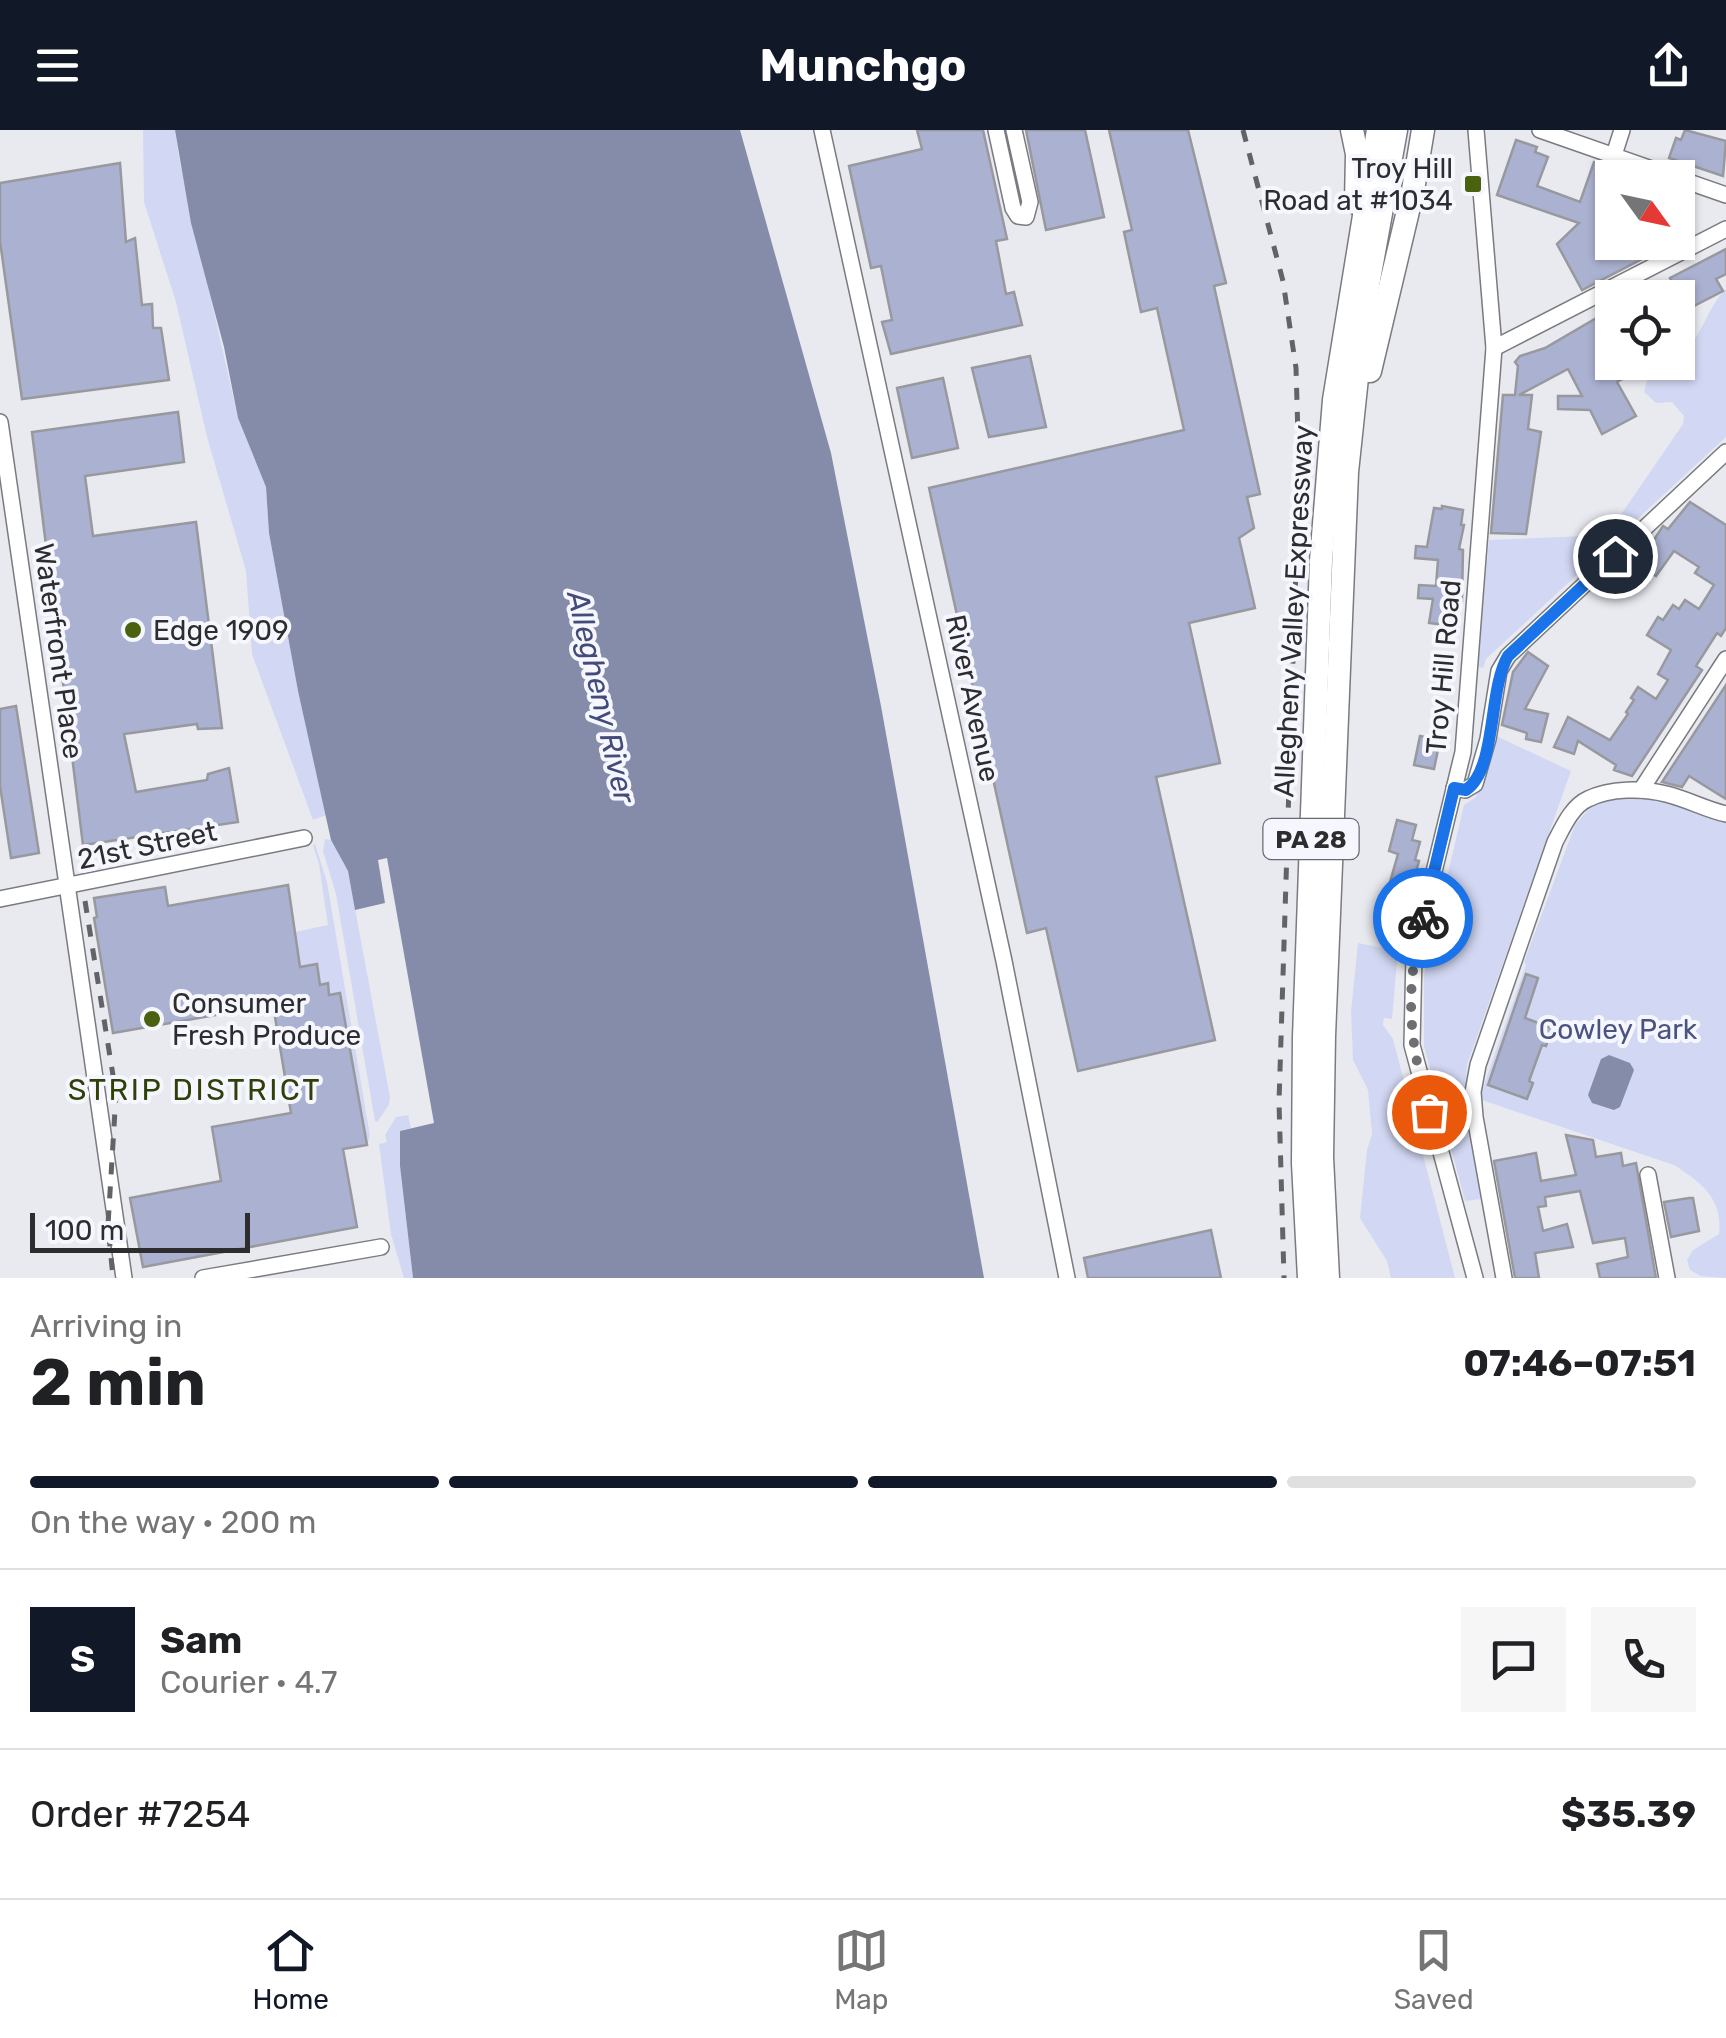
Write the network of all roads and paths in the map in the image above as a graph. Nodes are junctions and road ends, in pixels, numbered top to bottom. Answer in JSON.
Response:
{"nodes":[{"id":1,"x":822,"y":130,"type":"edge"},
{"id":2,"x":996,"y":130,"type":"edge"},
{"id":3,"x":1014,"y":130,"type":"edge"},
{"id":4,"x":1352,"y":130,"type":"edge"},
{"id":5,"x":1378,"y":130,"type":"edge"},
{"id":6,"x":1396,"y":130,"type":"edge"},
{"id":7,"x":1423,"y":130,"type":"edge"},
{"id":8,"x":1476,"y":130,"type":"edge"},
{"id":9,"x":1540,"y":130,"type":"edge"},
{"id":10,"x":1622,"y":130,"type":"edge"},
{"id":11,"x":1614,"y":155,"type":"junction"},
{"id":12,"x":1726,"y":195,"type":"edge"},
{"id":13,"x":1726,"y":228,"type":"edge"},
{"id":14,"x":1347,"y":321,"type":"junction"},
{"id":15,"x":1494,"y":348,"type":"junction"},
{"id":16,"x":0,"y":422,"type":"edge"},
{"id":17,"x":1726,"y":452,"type":"edge"},
{"id":18,"x":1346,"y":472,"type":"junction"},
{"id":19,"x":1726,"y":659,"type":"edge"},
{"id":20,"x":1454,"y":788,"type":"junction"},
{"id":21,"x":1641,"y":790,"type":"junction"},
{"id":22,"x":1726,"y":814,"type":"edge"},
{"id":23,"x":304,"y":838,"type":"dead end"},
{"id":24,"x":66,"y":887,"type":"junction"},
{"id":25,"x":0,"y":899,"type":"edge"},
{"id":26,"x":1648,"y":1176,"type":"dead end"},
{"id":27,"x":381,"y":1247,"type":"dead end"},
{"id":28,"x":124,"y":1278,"type":"edge"},
{"id":29,"x":203,"y":1278,"type":"edge"},
{"id":30,"x":1067,"y":1278,"type":"edge"},
{"id":31,"x":1309,"y":1278,"type":"edge"},
{"id":32,"x":1328,"y":1278,"type":"edge"},
{"id":33,"x":1475,"y":1278,"type":"edge"},
{"id":34,"x":1504,"y":1278,"type":"edge"},
{"id":35,"x":1667,"y":1278,"type":"edge"}],
"edges":[{"from":1,"to":30,"type":"street","name":"River Avenue"},
{"from":2,"to":3,"type":"street"},
{"from":4,"to":14,"type":"highway"},
{"from":5,"to":14,"type":"highway","name":"Allegheny Valley Expressway","number":"PA 28"},
{"from":6,"to":18,"type":"highway","name":"Allegheny Valley Expressway","number":"PA 28"},
{"from":7,"to":18,"type":"highway"},
{"from":8,"to":15,"type":"street","name":"Troy Hill Road"},
{"from":9,"to":11,"type":"street"},
{"from":10,"to":11,"type":"street"},
{"from":11,"to":12,"type":"street"},
{"from":13,"to":15,"type":"street"},
{"from":14,"to":31,"type":"highway","name":"Allegheny Valley Expressway","number":"PA 28"},
{"from":15,"to":20,"type":"street","name":"Troy Hill Road"},
{"from":16,"to":24,"type":"street","name":"Waterfront Place"},
{"from":17,"to":20,"type":"street"},
{"from":18,"to":32,"type":"highway","name":"Allegheny Valley Expressway","number":"PA 28"},
{"from":19,"to":21,"type":"street"},
{"from":20,"to":33,"type":"street","name":"Troy Hill Road"},
{"from":21,"to":22,"type":"street"},
{"from":21,"to":34,"type":"street"},
{"from":23,"to":24,"type":"street","name":"21st Street"},
{"from":24,"to":25,"type":"street","name":"21st Street"},
{"from":24,"to":28,"type":"street","name":"Waterfront Place"},
{"from":26,"to":35,"type":"street"},
{"from":27,"to":29,"type":"street"}]}
